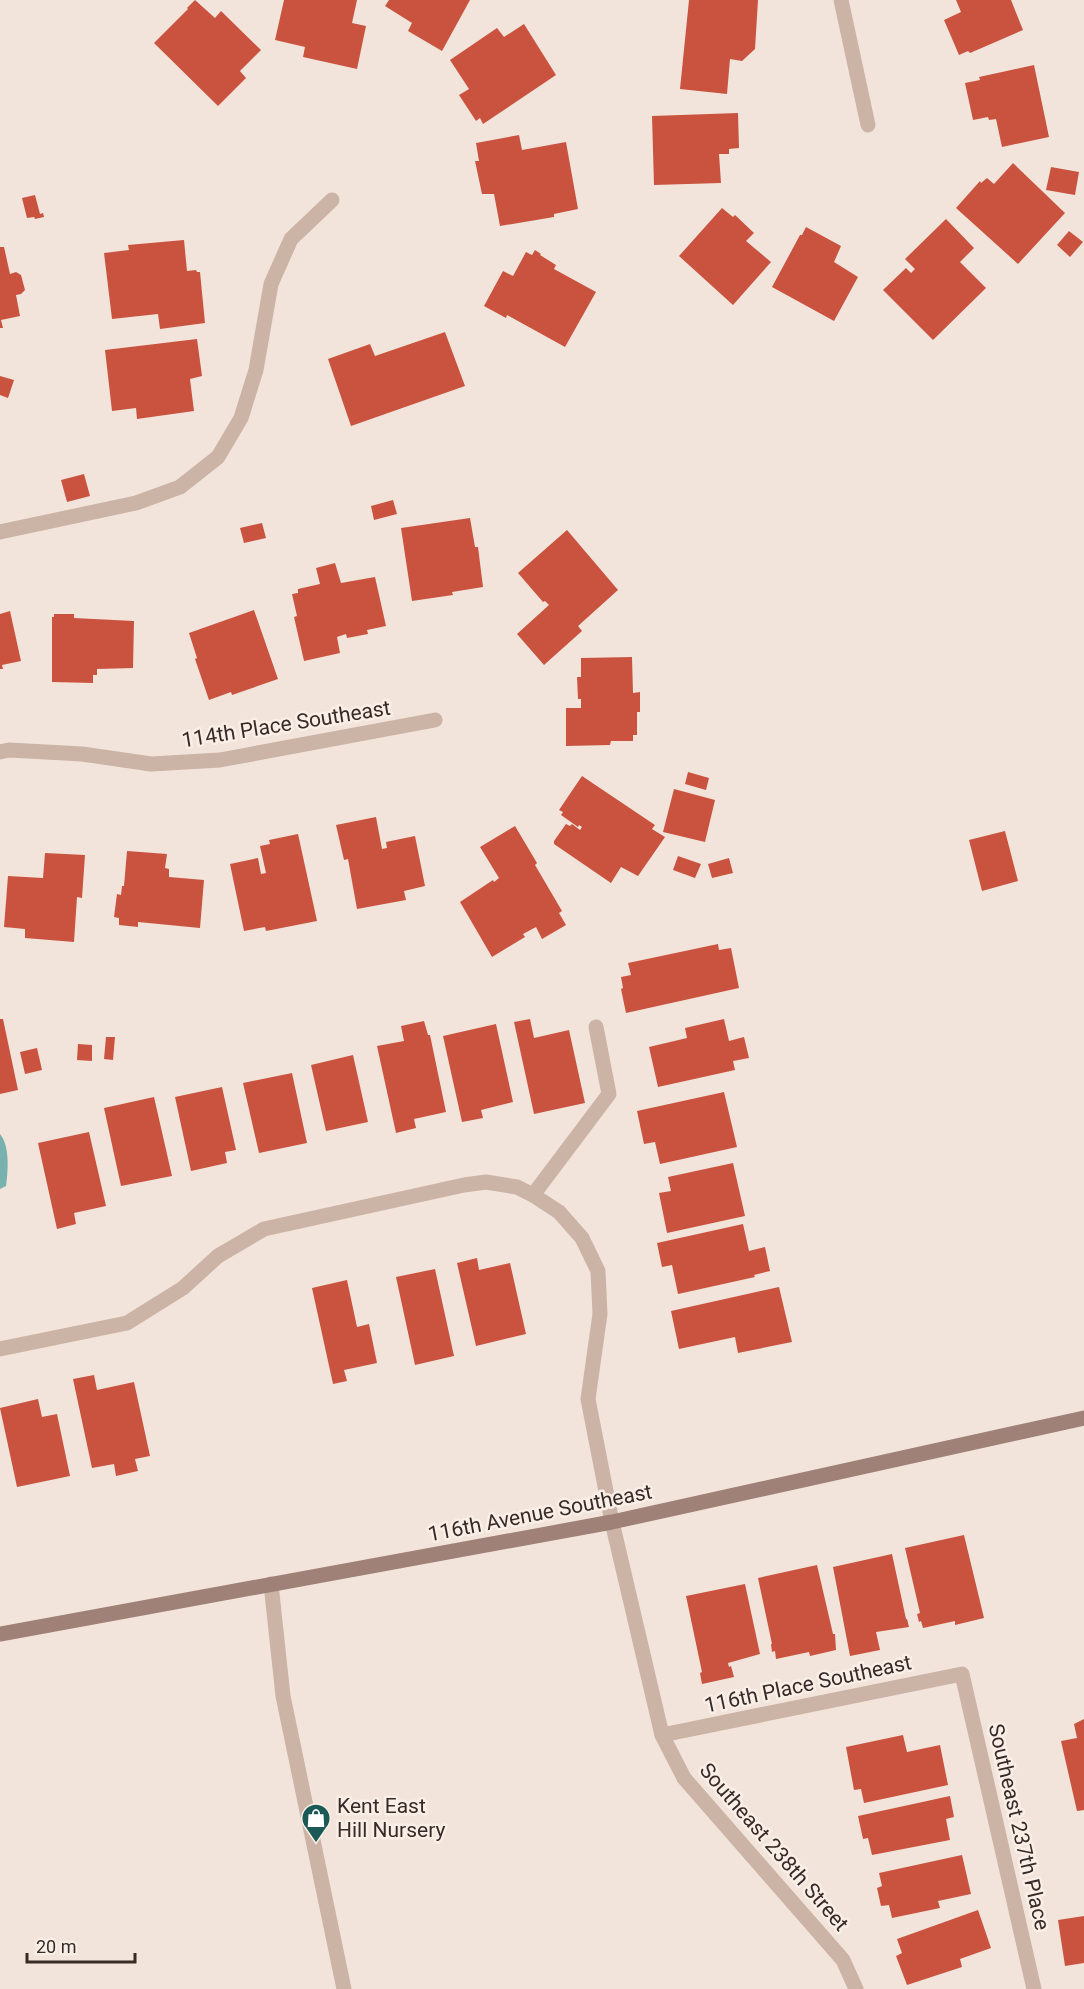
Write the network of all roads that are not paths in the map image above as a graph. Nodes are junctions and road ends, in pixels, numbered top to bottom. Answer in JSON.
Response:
{"nodes":[{"id":1,"x":841,"y":0,"type":"edge"},
{"id":2,"x":868,"y":125,"type":"dead end"},
{"id":3,"x":332,"y":200,"type":"dead end"},
{"id":4,"x":0,"y":532,"type":"edge"},
{"id":5,"x":435,"y":720,"type":"dead end"},
{"id":6,"x":0,"y":752,"type":"edge"},
{"id":7,"x":596,"y":1027,"type":"dead end"},
{"id":8,"x":533,"y":1194,"type":"junction"},
{"id":9,"x":0,"y":1349,"type":"edge"},
{"id":10,"x":1084,"y":1418,"type":"edge"},
{"id":11,"x":612,"y":1522,"type":"junction"},
{"id":12,"x":271,"y":1584,"type":"junction"},
{"id":13,"x":0,"y":1634,"type":"edge"},
{"id":14,"x":962,"y":1674,"type":"joint"},
{"id":15,"x":662,"y":1735,"type":"junction"},
{"id":16,"x":344,"y":1989,"type":"edge"},
{"id":17,"x":856,"y":1989,"type":"edge"},
{"id":18,"x":1034,"y":1989,"type":"edge"}],
"edges":[{"from":1,"to":2,"type":"street"},
{"from":3,"to":4,"type":"street"},
{"from":5,"to":6,"type":"street","name":"114th Place Southeast"},
{"from":7,"to":8,"type":"street"},
{"from":8,"to":9,"type":"street","name":"Southeast 238th Street"},
{"from":8,"to":11,"type":"street","name":"Southeast 238th Street"},
{"from":10,"to":11,"type":"main road","name":"116th Avenue Southeast"},
{"from":11,"to":12,"type":"main road","name":"116th Avenue Southeast"},
{"from":11,"to":15,"type":"street","name":"Southeast 238th Street"},
{"from":12,"to":13,"type":"main road","name":"116th Avenue Southeast"},
{"from":12,"to":16,"type":"street"},
{"from":14,"to":15,"type":"street","name":"116th Place Southeast"},
{"from":14,"to":18,"type":"street","name":"Southeast 237th Place"},
{"from":15,"to":17,"type":"street","name":"Southeast 238th Street"}]}
